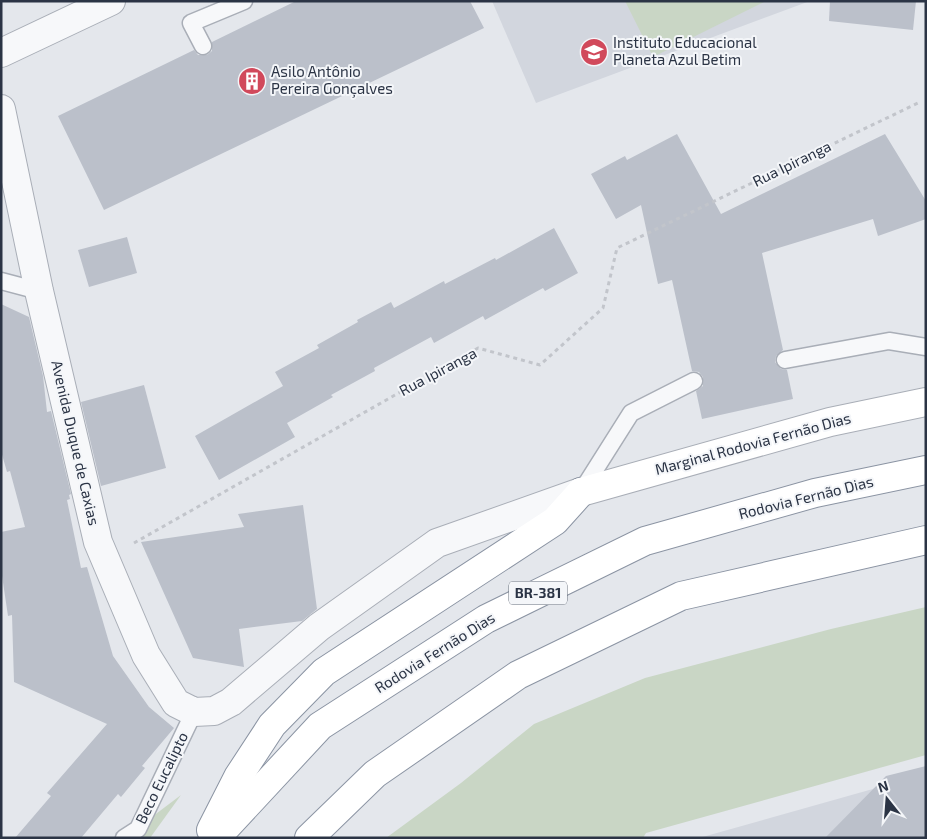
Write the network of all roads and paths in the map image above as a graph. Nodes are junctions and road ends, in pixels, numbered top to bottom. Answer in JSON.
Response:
{"nodes":[{"id":1,"x":111,"y":1,"type":"edge"},
{"id":2,"x":244,"y":1,"type":"edge"},
{"id":3,"x":203,"y":46,"type":"dead end"},
{"id":4,"x":1,"y":53,"type":"edge"},
{"id":5,"x":920,"y":102,"type":"dead end"},
{"id":6,"x":1,"y":109,"type":"edge"},
{"id":7,"x":1,"y":282,"type":"edge"},
{"id":8,"x":39,"y":291,"type":"junction"},
{"id":9,"x":926,"y":346,"type":"edge"},
{"id":10,"x":785,"y":360,"type":"dead end"},
{"id":11,"x":694,"y":381,"type":"dead end"},
{"id":12,"x":926,"y":402,"type":"edge"},
{"id":13,"x":926,"y":470,"type":"edge"},
{"id":14,"x":581,"y":492,"type":"junction"},
{"id":15,"x":926,"y":540,"type":"edge"},
{"id":16,"x":105,"y":559,"type":"junction"},
{"id":17,"x":194,"y":712,"type":"junction"},
{"id":18,"x":124,"y":838,"type":"edge"},
{"id":19,"x":207,"y":838,"type":"edge"},
{"id":20,"x":216,"y":838,"type":"edge"},
{"id":21,"x":309,"y":838,"type":"edge"}],
"edges":[{"from":1,"to":4,"type":"street"},
{"from":2,"to":3,"type":"lane"},
{"from":5,"to":16,"type":"path","name":"Rua Ipiranga"},
{"from":6,"to":8,"type":"street","name":"Avenida Duque de Caxias"},
{"from":7,"to":8,"type":"lane"},
{"from":8,"to":16,"type":"street","name":"Avenida Duque de Caxias"},
{"from":9,"to":10,"type":"lane"},
{"from":11,"to":14,"type":"lane"},
{"from":12,"to":14,"type":"main road","name":"Marginal Rodovia Fernão Dias"},
{"from":13,"to":20,"type":"main road","name":"Rodovia Fernão Dias","number":"BR-381"},
{"from":14,"to":17,"type":"street"},
{"from":14,"to":19,"type":"main road"},
{"from":15,"to":21,"type":"main road"},
{"from":16,"to":17,"type":"street","name":"Avenida Duque de Caxias"},
{"from":17,"to":18,"type":"lane","name":"Beco Eucalipto"}]}
